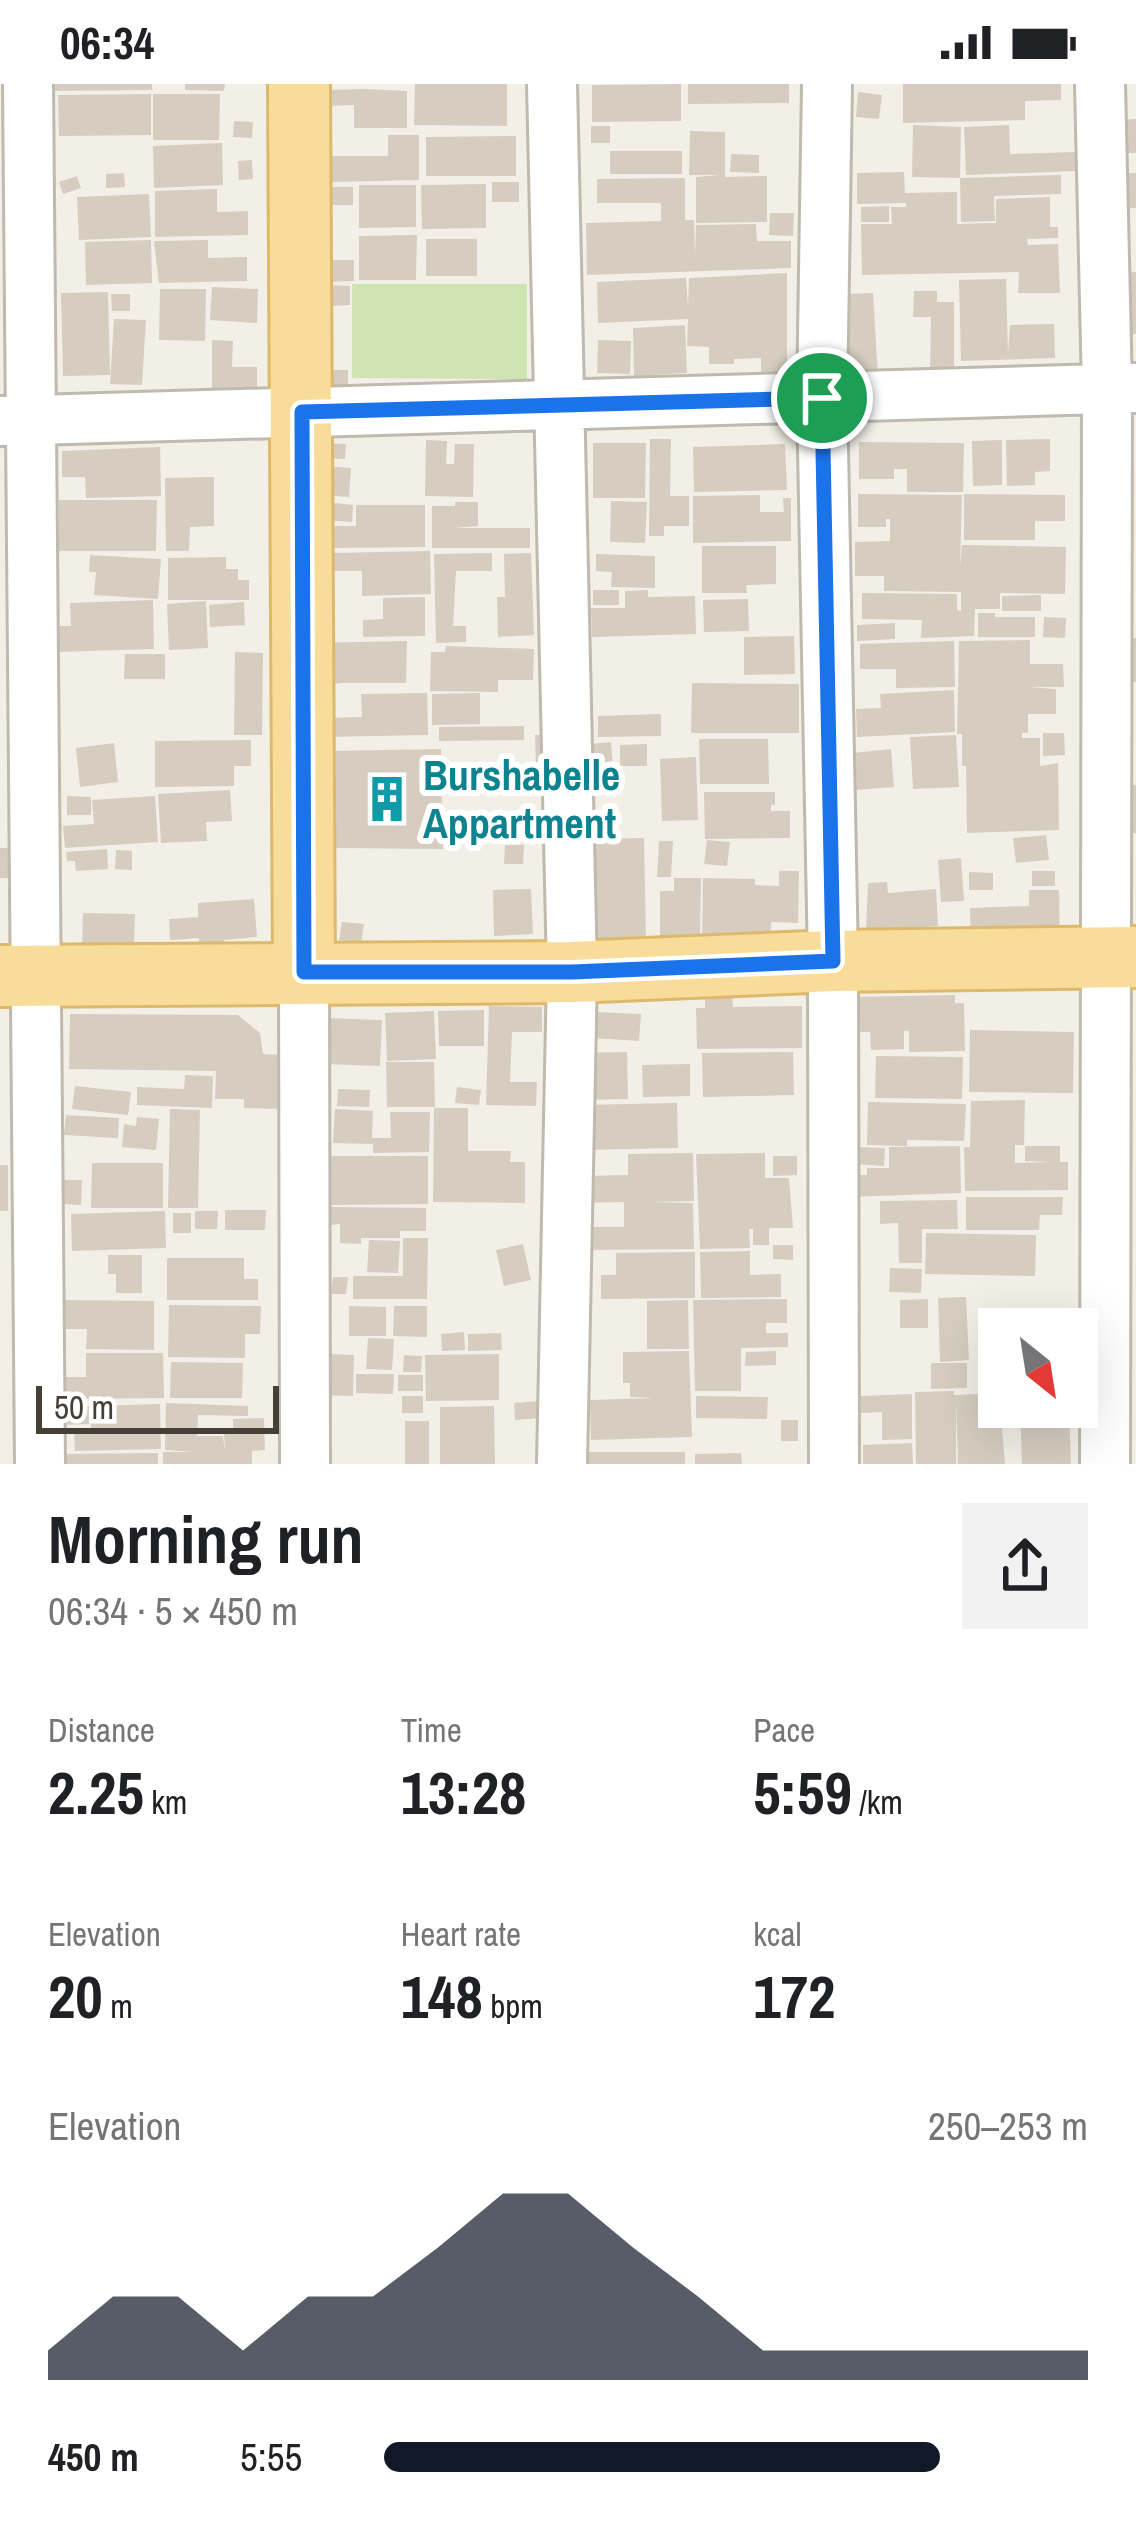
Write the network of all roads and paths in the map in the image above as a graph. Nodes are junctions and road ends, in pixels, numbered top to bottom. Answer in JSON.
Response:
{"nodes":[{"id":1,"x":28,"y":84,"type":"edge"},
{"id":2,"x":299,"y":84,"type":"edge"},
{"id":3,"x":552,"y":84,"type":"edge"},
{"id":4,"x":826,"y":84,"type":"edge"},
{"id":5,"x":1100,"y":84,"type":"edge"},
{"id":6,"x":1121,"y":389,"type":"edge"},
{"id":7,"x":822,"y":398,"type":"junction"},
{"id":8,"x":559,"y":405,"type":"junction"},
{"id":9,"x":302,"y":412,"type":"junction"},
{"id":10,"x":16,"y":420,"type":"edge"},
{"id":11,"x":1122,"y":957,"type":"edge"},
{"id":12,"x":833,"y":961,"type":"junction"},
{"id":13,"x":304,"y":972,"type":"junction"},
{"id":14,"x":572,"y":972,"type":"junction"},
{"id":15,"x":17,"y":976,"type":"edge"},
{"id":16,"x":40,"y":1464,"type":"edge"},
{"id":17,"x":305,"y":1464,"type":"edge"},
{"id":18,"x":562,"y":1464,"type":"edge"},
{"id":19,"x":835,"y":1464,"type":"edge"},
{"id":20,"x":1105,"y":1464,"type":"edge"}],
"edges":[{"from":1,"to":10,"type":"street"},
{"from":2,"to":9,"type":"main road"},
{"from":3,"to":8,"type":"street"},
{"from":4,"to":7,"type":"street"},
{"from":5,"to":6,"type":"street"},
{"from":6,"to":7,"type":"street"},
{"from":6,"to":11,"type":"street"},
{"from":7,"to":8,"type":"street"},
{"from":7,"to":12,"type":"street"},
{"from":8,"to":9,"type":"street"},
{"from":8,"to":14,"type":"street"},
{"from":9,"to":10,"type":"street"},
{"from":9,"to":13,"type":"main road"},
{"from":10,"to":15,"type":"street"},
{"from":11,"to":12,"type":"main road"},
{"from":11,"to":20,"type":"street"},
{"from":12,"to":14,"type":"main road"},
{"from":12,"to":19,"type":"street"},
{"from":13,"to":14,"type":"main road"},
{"from":13,"to":15,"type":"main road"},
{"from":13,"to":17,"type":"street"},
{"from":14,"to":18,"type":"street"},
{"from":15,"to":16,"type":"street"}]}
